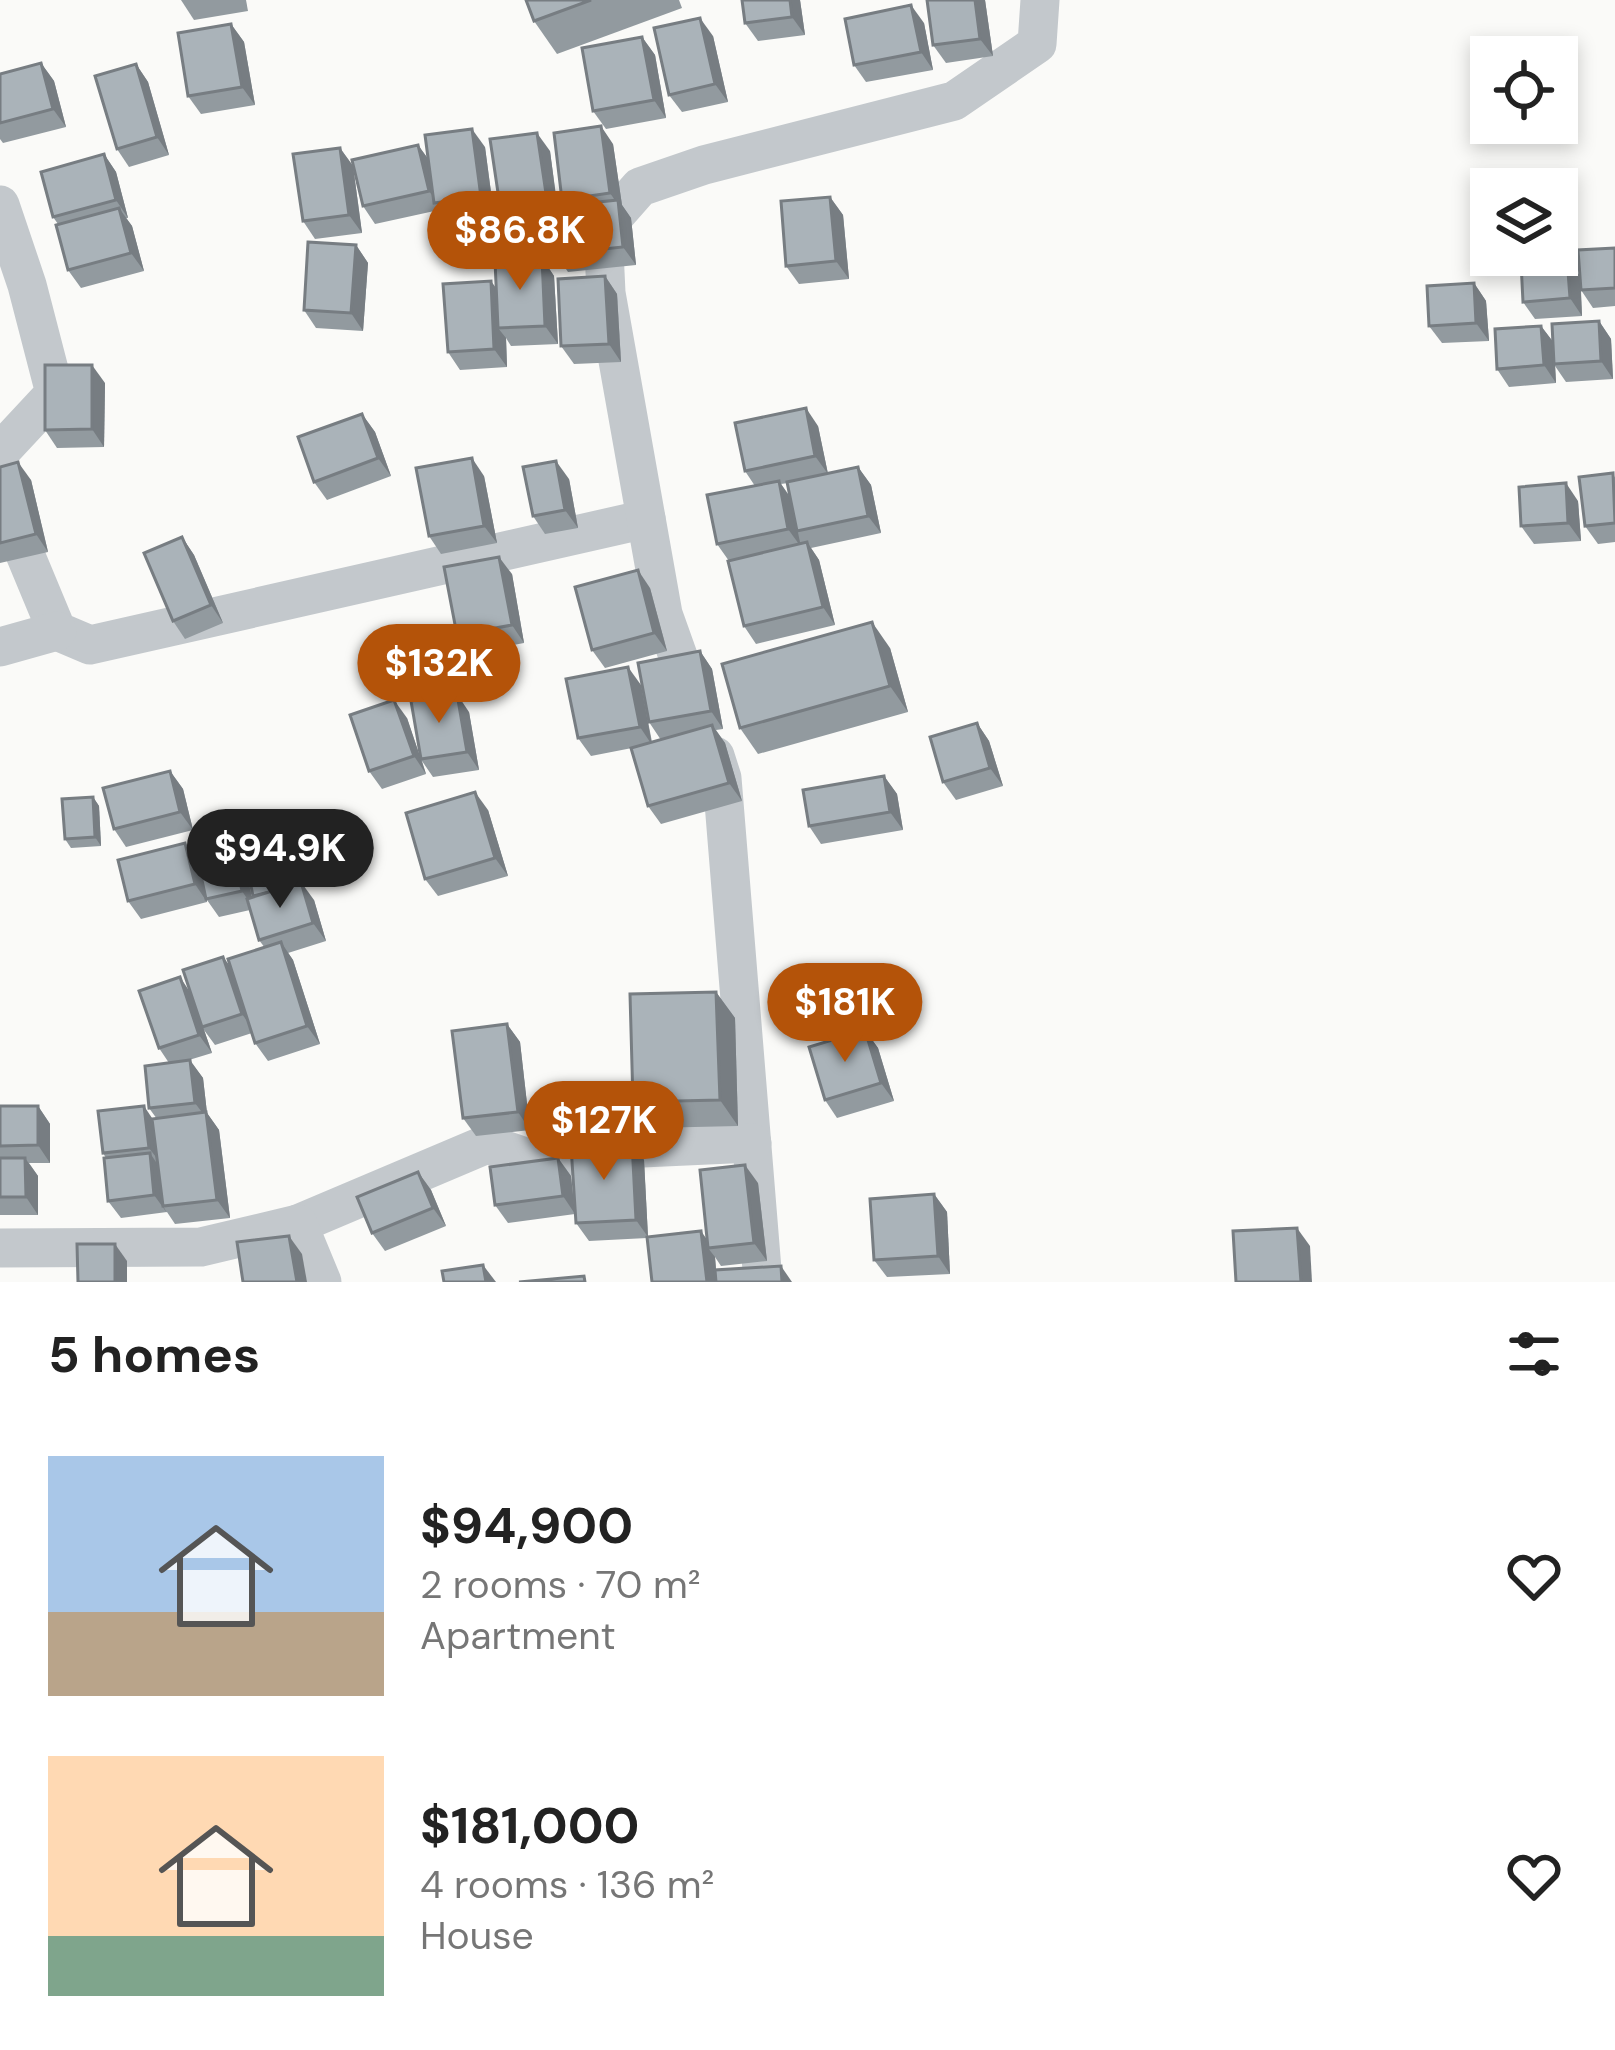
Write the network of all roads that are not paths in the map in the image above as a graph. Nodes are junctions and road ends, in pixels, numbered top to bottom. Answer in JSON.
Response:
{"nodes":[{"id":1,"x":1040,"y":0,"type":"edge"},
{"id":2,"x":0,"y":205,"type":"edge"},
{"id":3,"x":0,"y":452,"type":"edge"},
{"id":4,"x":0,"y":494,"type":"edge"},
{"id":5,"x":646,"y":518,"type":"junction"},
{"id":6,"x":57,"y":631,"type":"junction"},
{"id":7,"x":0,"y":647,"type":"edge"},
{"id":8,"x":752,"y":1142,"type":"junction"},
{"id":9,"x":298,"y":1224,"type":"junction"},
{"id":10,"x":0,"y":1248,"type":"edge"},
{"id":11,"x":322,"y":1282,"type":"edge"},
{"id":12,"x":764,"y":1282,"type":"edge"}],
"edges":[{"from":1,"to":5,"type":"street"},
{"from":2,"to":3,"type":"street"},
{"from":4,"to":6,"type":"street"},
{"from":5,"to":6,"type":"street"},
{"from":5,"to":8,"type":"street"},
{"from":6,"to":7,"type":"street"},
{"from":8,"to":9,"type":"street"},
{"from":8,"to":12,"type":"street"},
{"from":9,"to":10,"type":"street"},
{"from":9,"to":11,"type":"street"}]}
